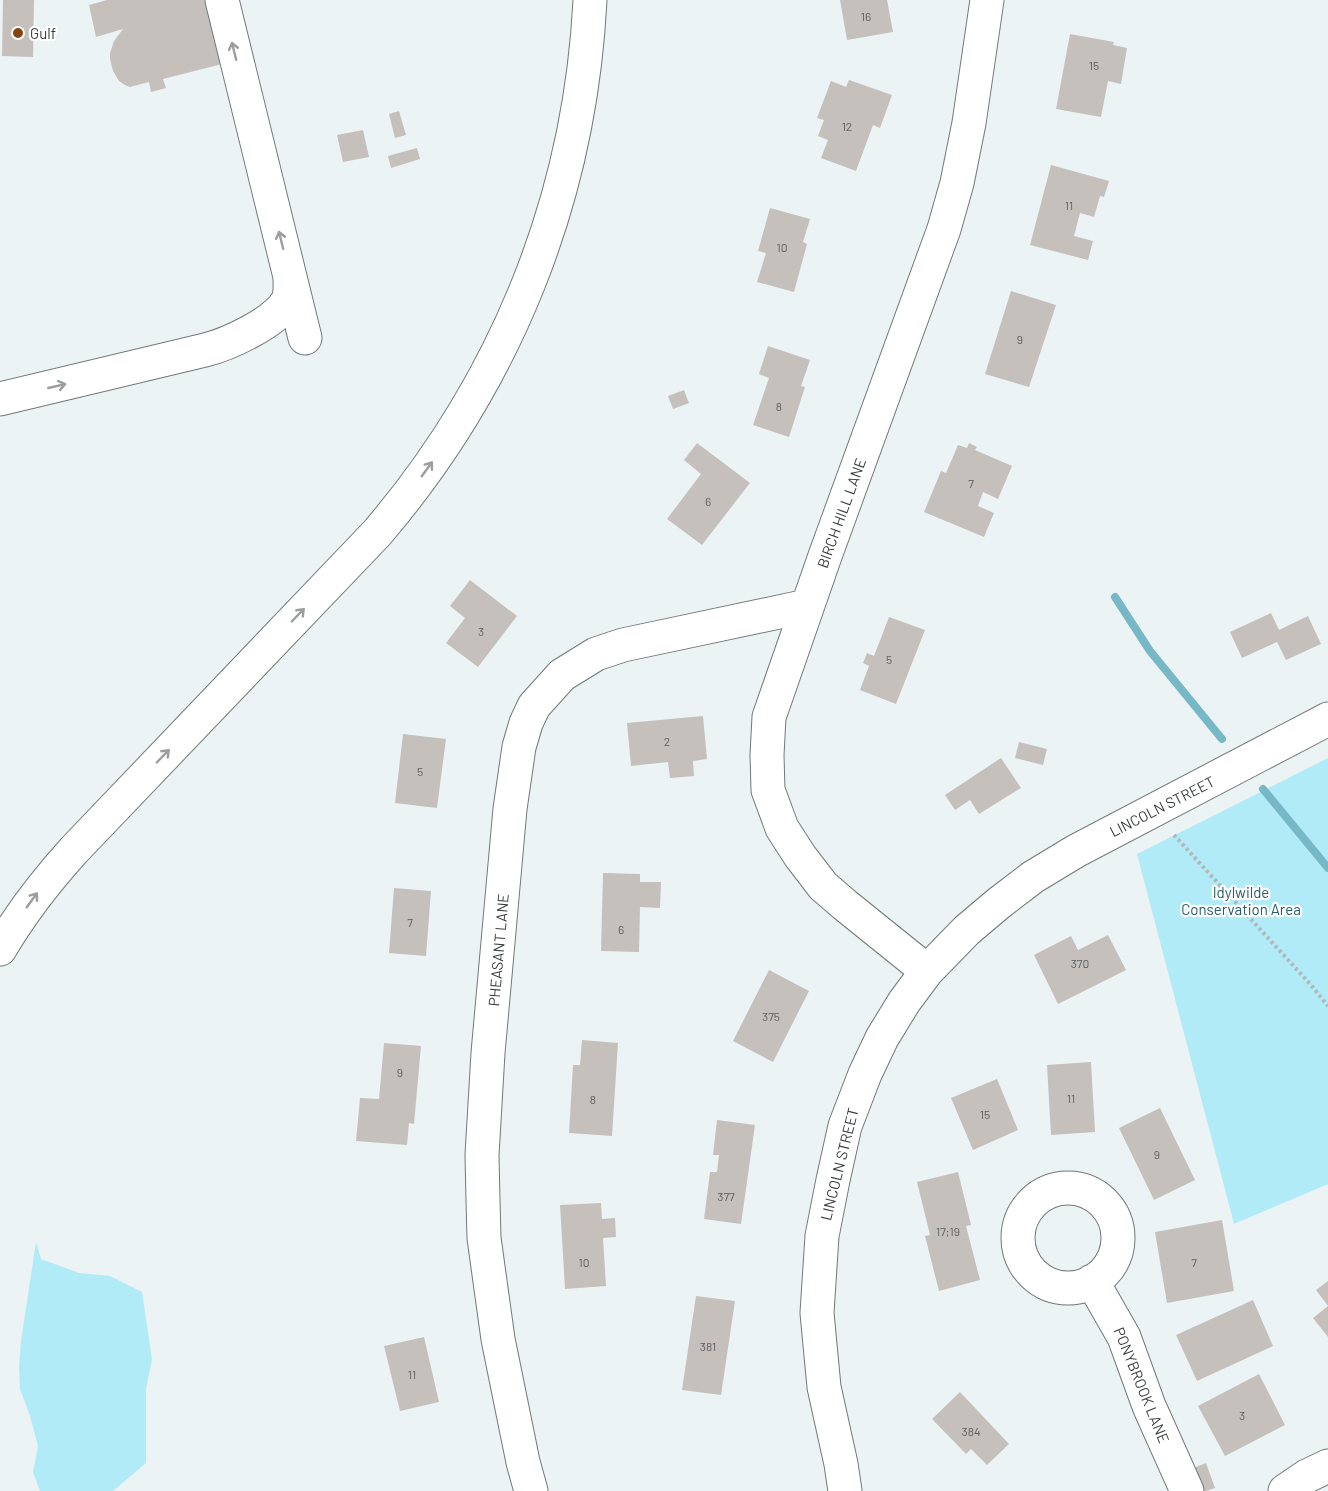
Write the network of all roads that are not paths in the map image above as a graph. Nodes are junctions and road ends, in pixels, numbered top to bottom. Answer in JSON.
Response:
{"nodes":[{"id":1,"x":222,"y":0,"type":"edge"},
{"id":2,"x":590,"y":0,"type":"edge"},
{"id":3,"x":987,"y":0,"type":"edge"},
{"id":4,"x":290,"y":278,"type":"junction"},
{"id":5,"x":305,"y":338,"type":"dead end"},
{"id":6,"x":0,"y":399,"type":"edge"},
{"id":7,"x":807,"y":606,"type":"junction"},
{"id":8,"x":1328,"y":719,"type":"edge"},
{"id":9,"x":0,"y":949,"type":"edge"},
{"id":10,"x":927,"y":971,"type":"junction"},
{"id":11,"x":1092,"y":1281,"type":"dead end"},
{"id":12,"x":1328,"y":1466,"type":"edge"},
{"id":13,"x":531,"y":1491,"type":"edge"},
{"id":14,"x":845,"y":1491,"type":"edge"},
{"id":15,"x":1187,"y":1491,"type":"edge"},
{"id":16,"x":1285,"y":1491,"type":"edge"}],
"edges":[{"from":4,"to":1,"type":"main road","one_way":true},
{"from":9,"to":2,"type":"main road","one_way":true},
{"from":3,"to":7,"type":"main road","name":"BIRCH HILL LANE"},
{"from":4,"to":5,"type":"main road"},
{"from":6,"to":4,"type":"main road","one_way":true},
{"from":7,"to":10,"type":"main road","name":"BIRCH HILL LANE"},
{"from":7,"to":13,"type":"main road","name":"PHEASANT LANE"},
{"from":8,"to":10,"type":"main road","name":"LINCOLN STREET"},
{"from":10,"to":14,"type":"main road","name":"LINCOLN STREET"},
{"from":11,"to":15,"type":"main road","name":"PONYBROOK LANE"},
{"from":12,"to":16,"type":"main road"}]}
